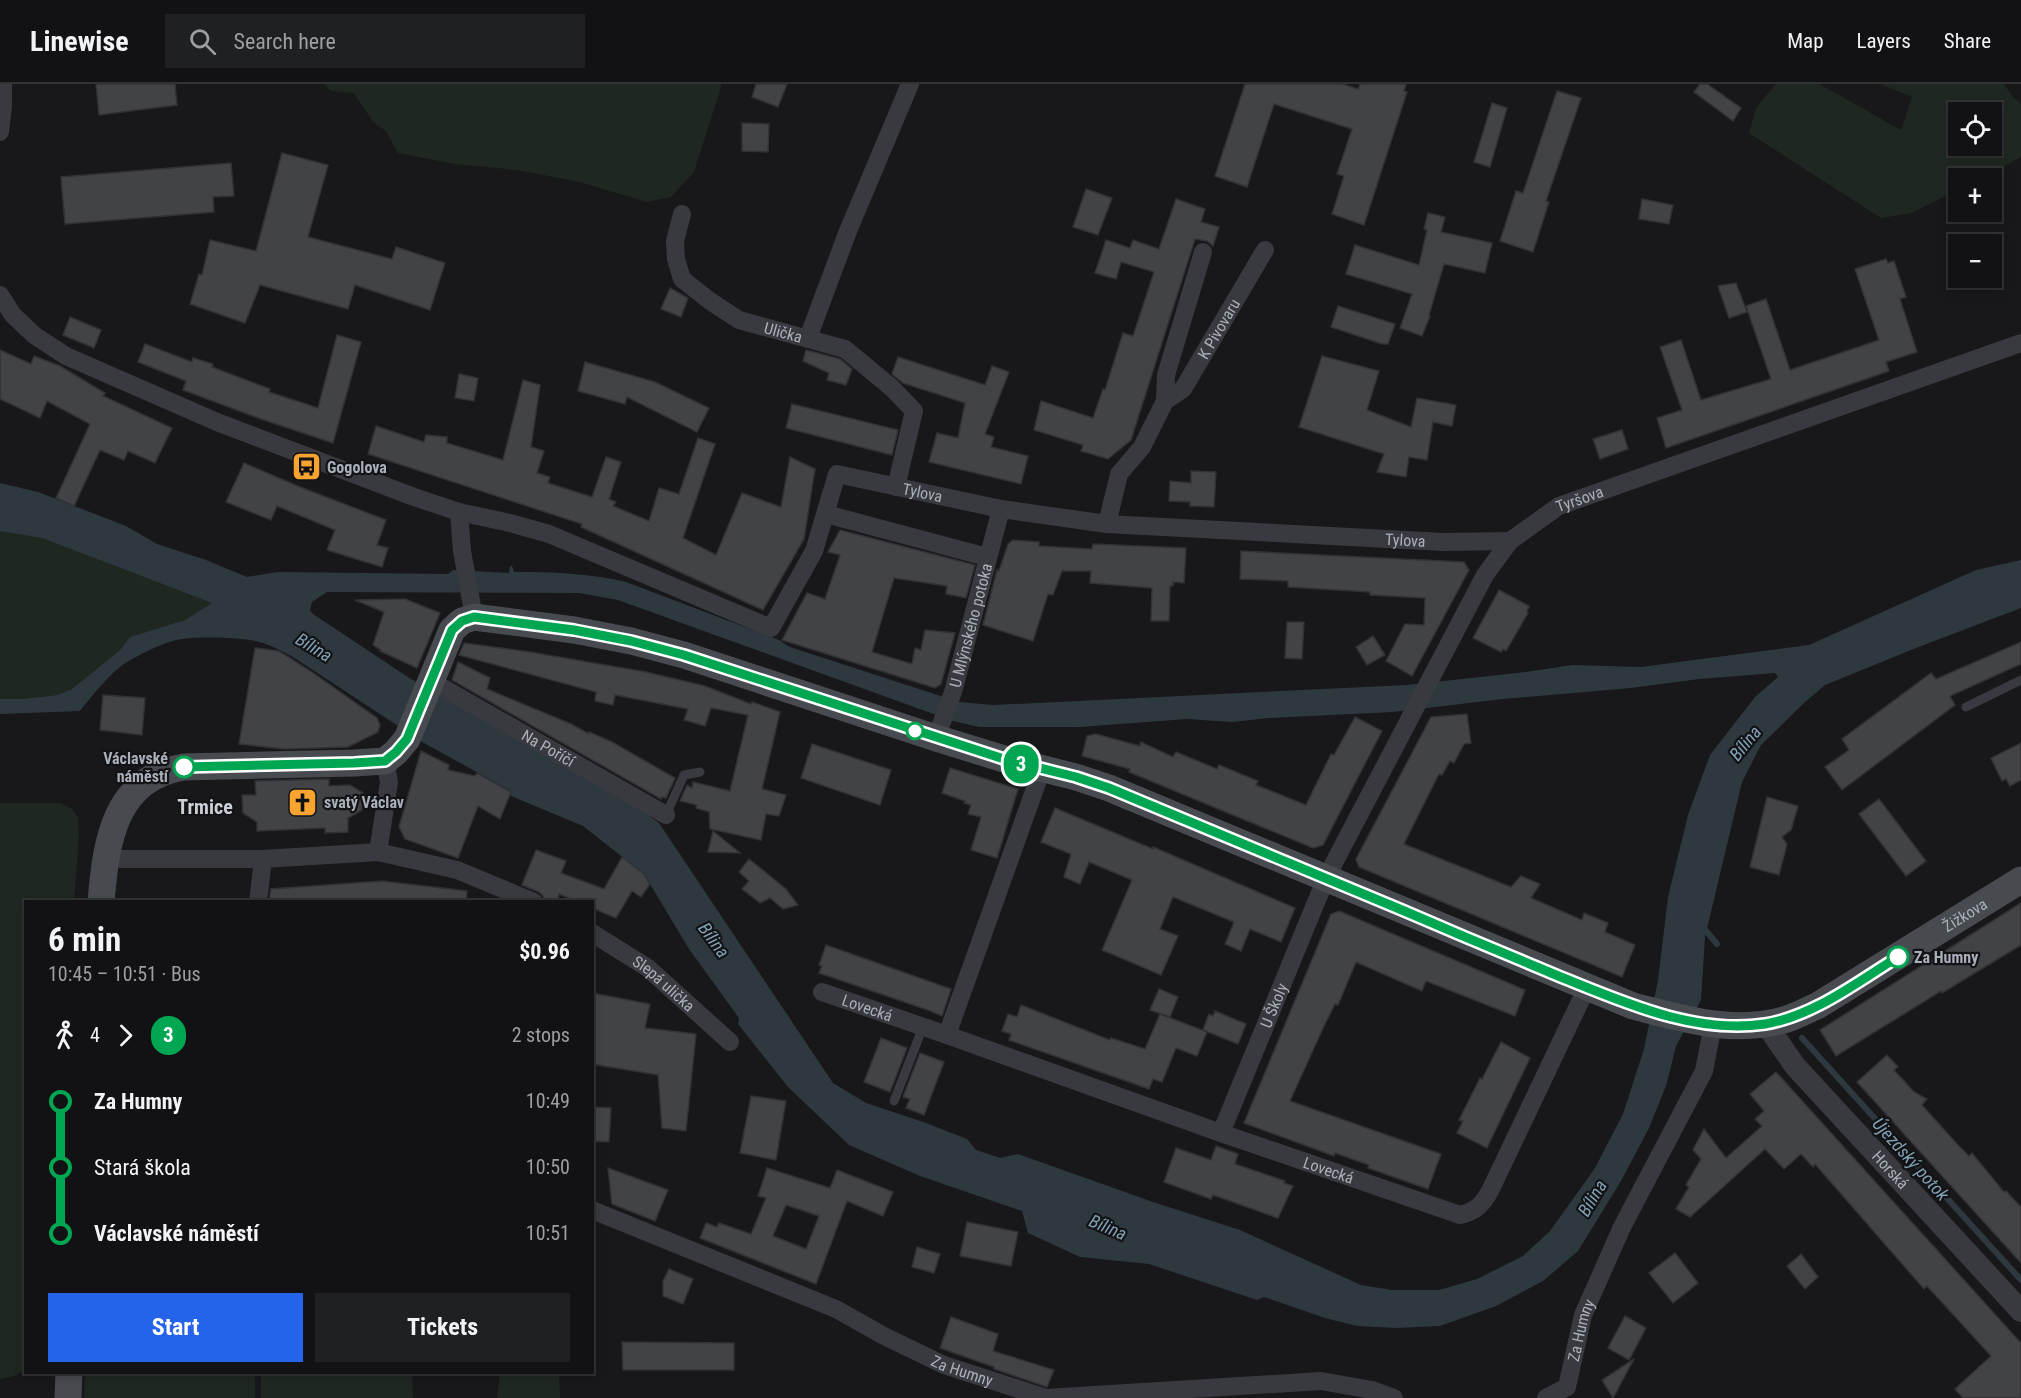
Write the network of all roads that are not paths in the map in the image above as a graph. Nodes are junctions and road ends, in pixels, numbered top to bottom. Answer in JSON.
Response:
{"nodes":[{"id":1,"x":3,"y":84,"type":"edge"},
{"id":2,"x":910,"y":84,"type":"edge"},
{"id":3,"x":0,"y":132,"type":"edge"},
{"id":4,"x":682,"y":214,"type":"dead end"},
{"id":5,"x":1265,"y":250,"type":"dead end"},
{"id":6,"x":1203,"y":252,"type":"dead end"},
{"id":7,"x":0,"y":296,"type":"edge"},
{"id":8,"x":808,"y":339,"type":"junction"},
{"id":9,"x":2021,"y":343,"type":"edge"},
{"id":10,"x":1165,"y":401,"type":"junction"},
{"id":11,"x":896,"y":487,"type":"junction"},
{"id":12,"x":1001,"y":509,"type":"junction"},
{"id":13,"x":459,"y":512,"type":"junction"},
{"id":14,"x":826,"y":514,"type":"junction"},
{"id":15,"x":1107,"y":524,"type":"junction"},
{"id":16,"x":1510,"y":541,"type":"junction"},
{"id":17,"x":987,"y":557,"type":"junction"},
{"id":18,"x":472,"y":608,"type":"junction"},
{"id":19,"x":2021,"y":680,"type":"edge"},
{"id":20,"x":431,"y":681,"type":"junction"},
{"id":21,"x":1966,"y":707,"type":"dead end"},
{"id":22,"x":939,"y":730,"type":"junction"},
{"id":23,"x":385,"y":761,"type":"junction"},
{"id":24,"x":1042,"y":769,"type":"junction"},
{"id":25,"x":700,"y":772,"type":"dead end"},
{"id":26,"x":666,"y":815,"type":"joint"},
{"id":27,"x":378,"y":852,"type":"junction"},
{"id":28,"x":104,"y":859,"type":"junction"},
{"id":29,"x":263,"y":859,"type":"junction"},
{"id":30,"x":1326,"y":878,"type":"junction"},
{"id":31,"x":2021,"y":880,"type":"edge"},
{"id":32,"x":101,"y":900,"type":"edge"},
{"id":33,"x":258,"y":900,"type":"edge"},
{"id":34,"x":529,"y":900,"type":"edge"},
{"id":35,"x":594,"y":934,"type":"edge"},
{"id":36,"x":1587,"y":987,"type":"junction"},
{"id":37,"x":822,"y":992,"type":"dead end"},
{"id":38,"x":1705,"y":1024,"type":"junction"},
{"id":39,"x":1766,"y":1024,"type":"junction"},
{"id":40,"x":923,"y":1027,"type":"junction"},
{"id":41,"x":947,"y":1035,"type":"junction"},
{"id":42,"x":730,"y":1042,"type":"dead end"},
{"id":43,"x":894,"y":1101,"type":"dead end"},
{"id":44,"x":1221,"y":1133,"type":"junction"},
{"id":45,"x":594,"y":1211,"type":"edge"},
{"id":46,"x":2021,"y":1311,"type":"edge"},
{"id":47,"x":69,"y":1374,"type":"edge"},
{"id":48,"x":1570,"y":1393,"type":"edge"},
{"id":49,"x":68,"y":1398,"type":"edge"},
{"id":50,"x":1058,"y":1398,"type":"edge"},
{"id":51,"x":1395,"y":1398,"type":"edge"},
{"id":52,"x":1546,"y":1398,"type":"edge"}],
"edges":[{"from":1,"to":3,"type":"street"},
{"from":2,"to":8,"type":"street"},
{"from":4,"to":8,"type":"street","name":"Ulička"},
{"from":5,"to":10,"type":"street","name":"K Pivovaru"},
{"from":6,"to":10,"type":"street","name":"K Pivovaru"},
{"from":7,"to":13,"type":"street"},
{"from":8,"to":11,"type":"street","name":"Ulička"},
{"from":9,"to":16,"type":"street","name":"Tyršova"},
{"from":10,"to":15,"type":"street","name":"K Pivovaru"},
{"from":11,"to":12,"type":"street","name":"Tylova"},
{"from":11,"to":14,"type":"street","name":"Tylova"},
{"from":12,"to":15,"type":"street","name":"Tylova"},
{"from":12,"to":17,"type":"street","name":"U Mlýnského potoka"},
{"from":13,"to":14,"type":"street","name":"Tylova"},
{"from":13,"to":18,"type":"street"},
{"from":14,"to":17,"type":"street"},
{"from":15,"to":16,"type":"street","name":"Tylova"},
{"from":16,"to":30,"type":"street","name":"Tyršova"},
{"from":17,"to":22,"type":"street","name":"U Mlýnského potoka"},
{"from":18,"to":20,"type":"main road"},
{"from":18,"to":22,"type":"main road","name":"Žižkova"},
{"from":19,"to":21,"type":"lane"},
{"from":20,"to":23,"type":"main road"},
{"from":20,"to":26,"type":"street","name":"Na Poříčí"},
{"from":22,"to":24,"type":"main road","name":"Žižkova"},
{"from":23,"to":27,"type":"street"},
{"from":23,"to":28,"type":"main road"},
{"from":24,"to":30,"type":"main road","name":"Žižkova"},
{"from":24,"to":41,"type":"street"},
{"from":25,"to":26,"type":"lane"},
{"from":27,"to":29,"type":"street"},
{"from":27,"to":34,"type":"street"},
{"from":28,"to":29,"type":"street"},
{"from":28,"to":32,"type":"main road"},
{"from":29,"to":33,"type":"street"},
{"from":30,"to":36,"type":"main road","name":"Žižkova"},
{"from":30,"to":44,"type":"street","name":"U Školy"},
{"from":31,"to":39,"type":"main road","name":"Žižkova"},
{"from":35,"to":42,"type":"street","name":"Slepá ulička"},
{"from":36,"to":38,"type":"main road","name":"Žižkova"},
{"from":36,"to":44,"type":"street","name":"Lovecká"},
{"from":37,"to":40,"type":"street","name":"Lovecká"},
{"from":38,"to":39,"type":"main road","name":"Žižkova"},
{"from":38,"to":48,"type":"street","name":"Za Humny"},
{"from":39,"to":46,"type":"street","name":"Horská"},
{"from":40,"to":41,"type":"street","name":"Lovecká"},
{"from":40,"to":43,"type":"lane"},
{"from":41,"to":44,"type":"street","name":"Lovecká"},
{"from":45,"to":50,"type":"street","name":"Za Humny"},
{"from":47,"to":49,"type":"main road"},
{"from":48,"to":52,"type":"street","name":"Za Humny"},
{"from":50,"to":51,"type":"street","name":"Za Humny"}]}
